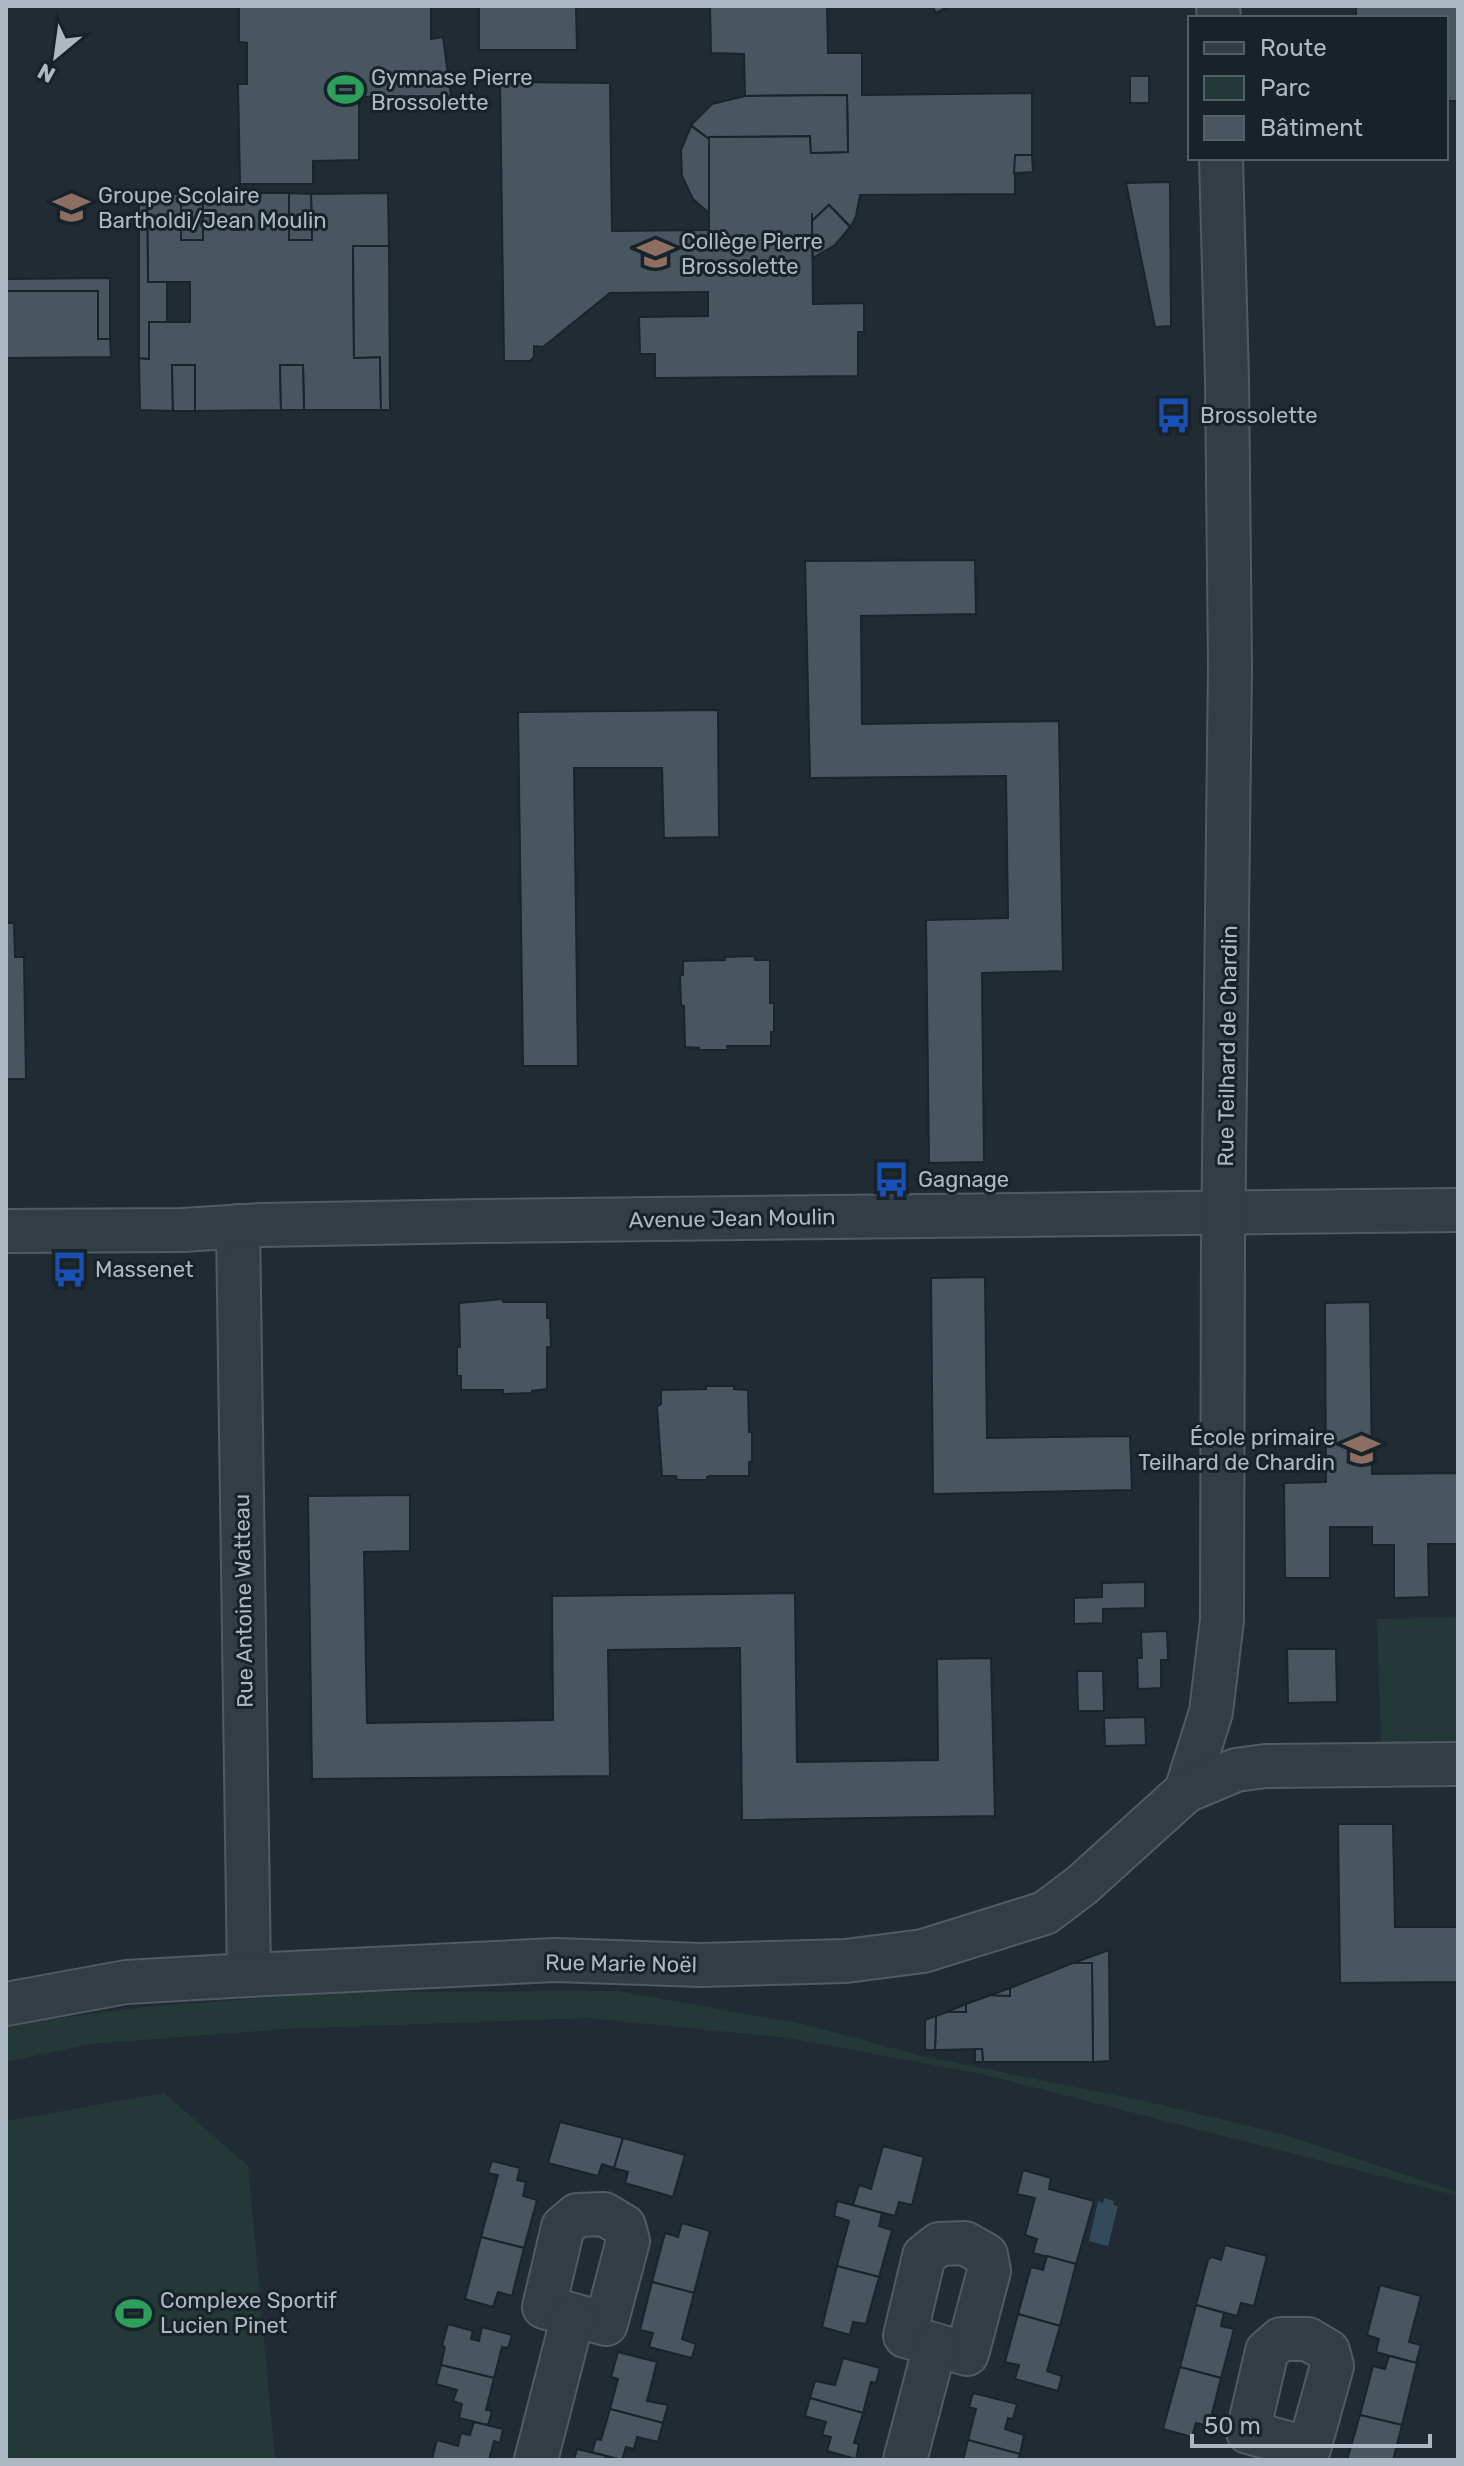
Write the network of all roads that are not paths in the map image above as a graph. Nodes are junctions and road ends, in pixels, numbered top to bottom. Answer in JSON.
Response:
{"nodes":[{"id":1,"x":1221,"y":160,"type":"edge"},
{"id":2,"x":1458,"y":1210,"type":"edge"},
{"id":3,"x":1225,"y":1212,"type":"junction"},
{"id":4,"x":238,"y":1226,"type":"junction"},
{"id":5,"x":6,"y":1231,"type":"edge"},
{"id":6,"x":1211,"y":1712,"type":"junction"},
{"id":7,"x":1458,"y":1764,"type":"edge"},
{"id":8,"x":1236,"y":1770,"type":"junction"},
{"id":9,"x":1186,"y":1791,"type":"junction"},
{"id":10,"x":249,"y":1975,"type":"junction"},
{"id":11,"x":6,"y":2004,"type":"edge"},
{"id":12,"x":573,"y":2316,"type":"dead end"},
{"id":13,"x":935,"y":2346,"type":"dead end"},
{"id":14,"x":536,"y":2460,"type":"edge"},
{"id":15,"x":905,"y":2460,"type":"edge"}],
"edges":[{"from":1,"to":3,"type":"street","name":"Rue Teilhard de Chardin"},
{"from":2,"to":3,"type":"street","name":"Avenue Jean Moulin"},
{"from":3,"to":4,"type":"street","name":"Avenue Jean Moulin"},
{"from":3,"to":6,"type":"street","name":"Rue Teilhard de Chardin"},
{"from":4,"to":5,"type":"street","name":"Avenue Jean Moulin"},
{"from":4,"to":10,"type":"street","name":"Rue Antoine Watteau"},
{"from":6,"to":8,"type":"street"},
{"from":6,"to":9,"type":"street","name":"Rue Teilhard de Chardin"},
{"from":7,"to":8,"type":"street"},
{"from":8,"to":9,"type":"street"},
{"from":9,"to":10,"type":"street","name":"Rue Marie Noël"},
{"from":10,"to":11,"type":"street","name":"Rue Marie Noël"},
{"from":12,"to":14,"type":"street"},
{"from":13,"to":15,"type":"street"}]}
